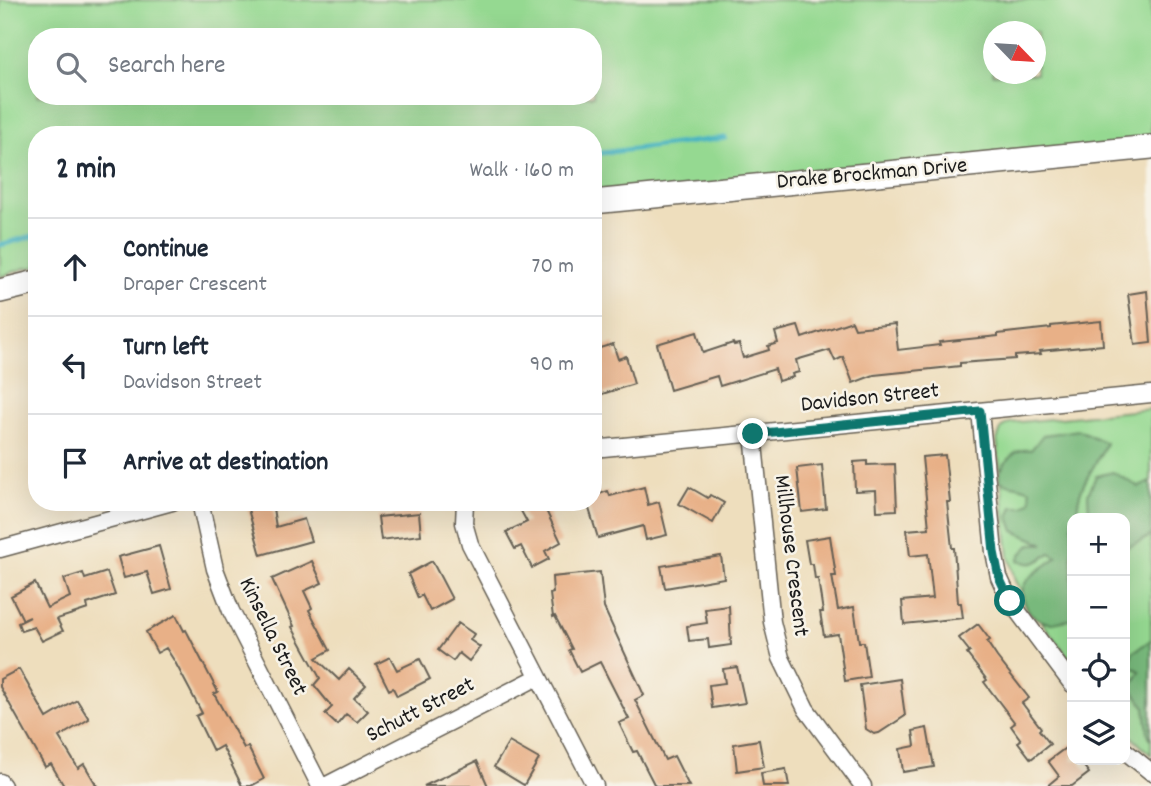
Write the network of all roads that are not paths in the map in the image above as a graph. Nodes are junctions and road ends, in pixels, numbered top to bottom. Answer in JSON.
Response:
{"nodes":[{"id":1,"x":1151,"y":147,"type":"edge"},
{"id":2,"x":602,"y":201,"type":"edge"},
{"id":3,"x":28,"y":284,"type":"edge"},
{"id":4,"x":0,"y":291,"type":"edge"},
{"id":5,"x":1151,"y":394,"type":"edge"},
{"id":6,"x":980,"y":411,"type":"junction"},
{"id":7,"x":753,"y":434,"type":"junction"},
{"id":8,"x":602,"y":448,"type":"edge"},
{"id":9,"x":140,"y":511,"type":"edge"},
{"id":10,"x":202,"y":511,"type":"edge"},
{"id":11,"x":465,"y":511,"type":"edge"},
{"id":12,"x":0,"y":550,"type":"edge"},
{"id":13,"x":538,"y":677,"type":"junction"},
{"id":14,"x":1067,"y":677,"type":"edge"},
{"id":15,"x":1130,"y":755,"type":"edge"},
{"id":16,"x":1151,"y":772,"type":"edge"},
{"id":17,"x":320,"y":786,"type":"edge"},
{"id":18,"x":325,"y":786,"type":"edge"},
{"id":19,"x":595,"y":786,"type":"edge"},
{"id":20,"x":863,"y":786,"type":"edge"}],
"edges":[{"from":1,"to":2,"type":"main road","name":"Drake Brockman Drive"},
{"from":3,"to":4,"type":"main road"},
{"from":5,"to":6,"type":"street","name":"Davidson Street"},
{"from":6,"to":7,"type":"street","name":"Davidson Street"},
{"from":6,"to":14,"type":"street"},
{"from":7,"to":8,"type":"street","name":"Davidson Street"},
{"from":7,"to":20,"type":"street","name":"Millhouse Crescent"},
{"from":9,"to":12,"type":"street"},
{"from":10,"to":17,"type":"street","name":"Kinsella Street"},
{"from":11,"to":13,"type":"street"},
{"from":13,"to":18,"type":"street","name":"Schutt Street"},
{"from":13,"to":19,"type":"street"},
{"from":15,"to":16,"type":"street"}]}
